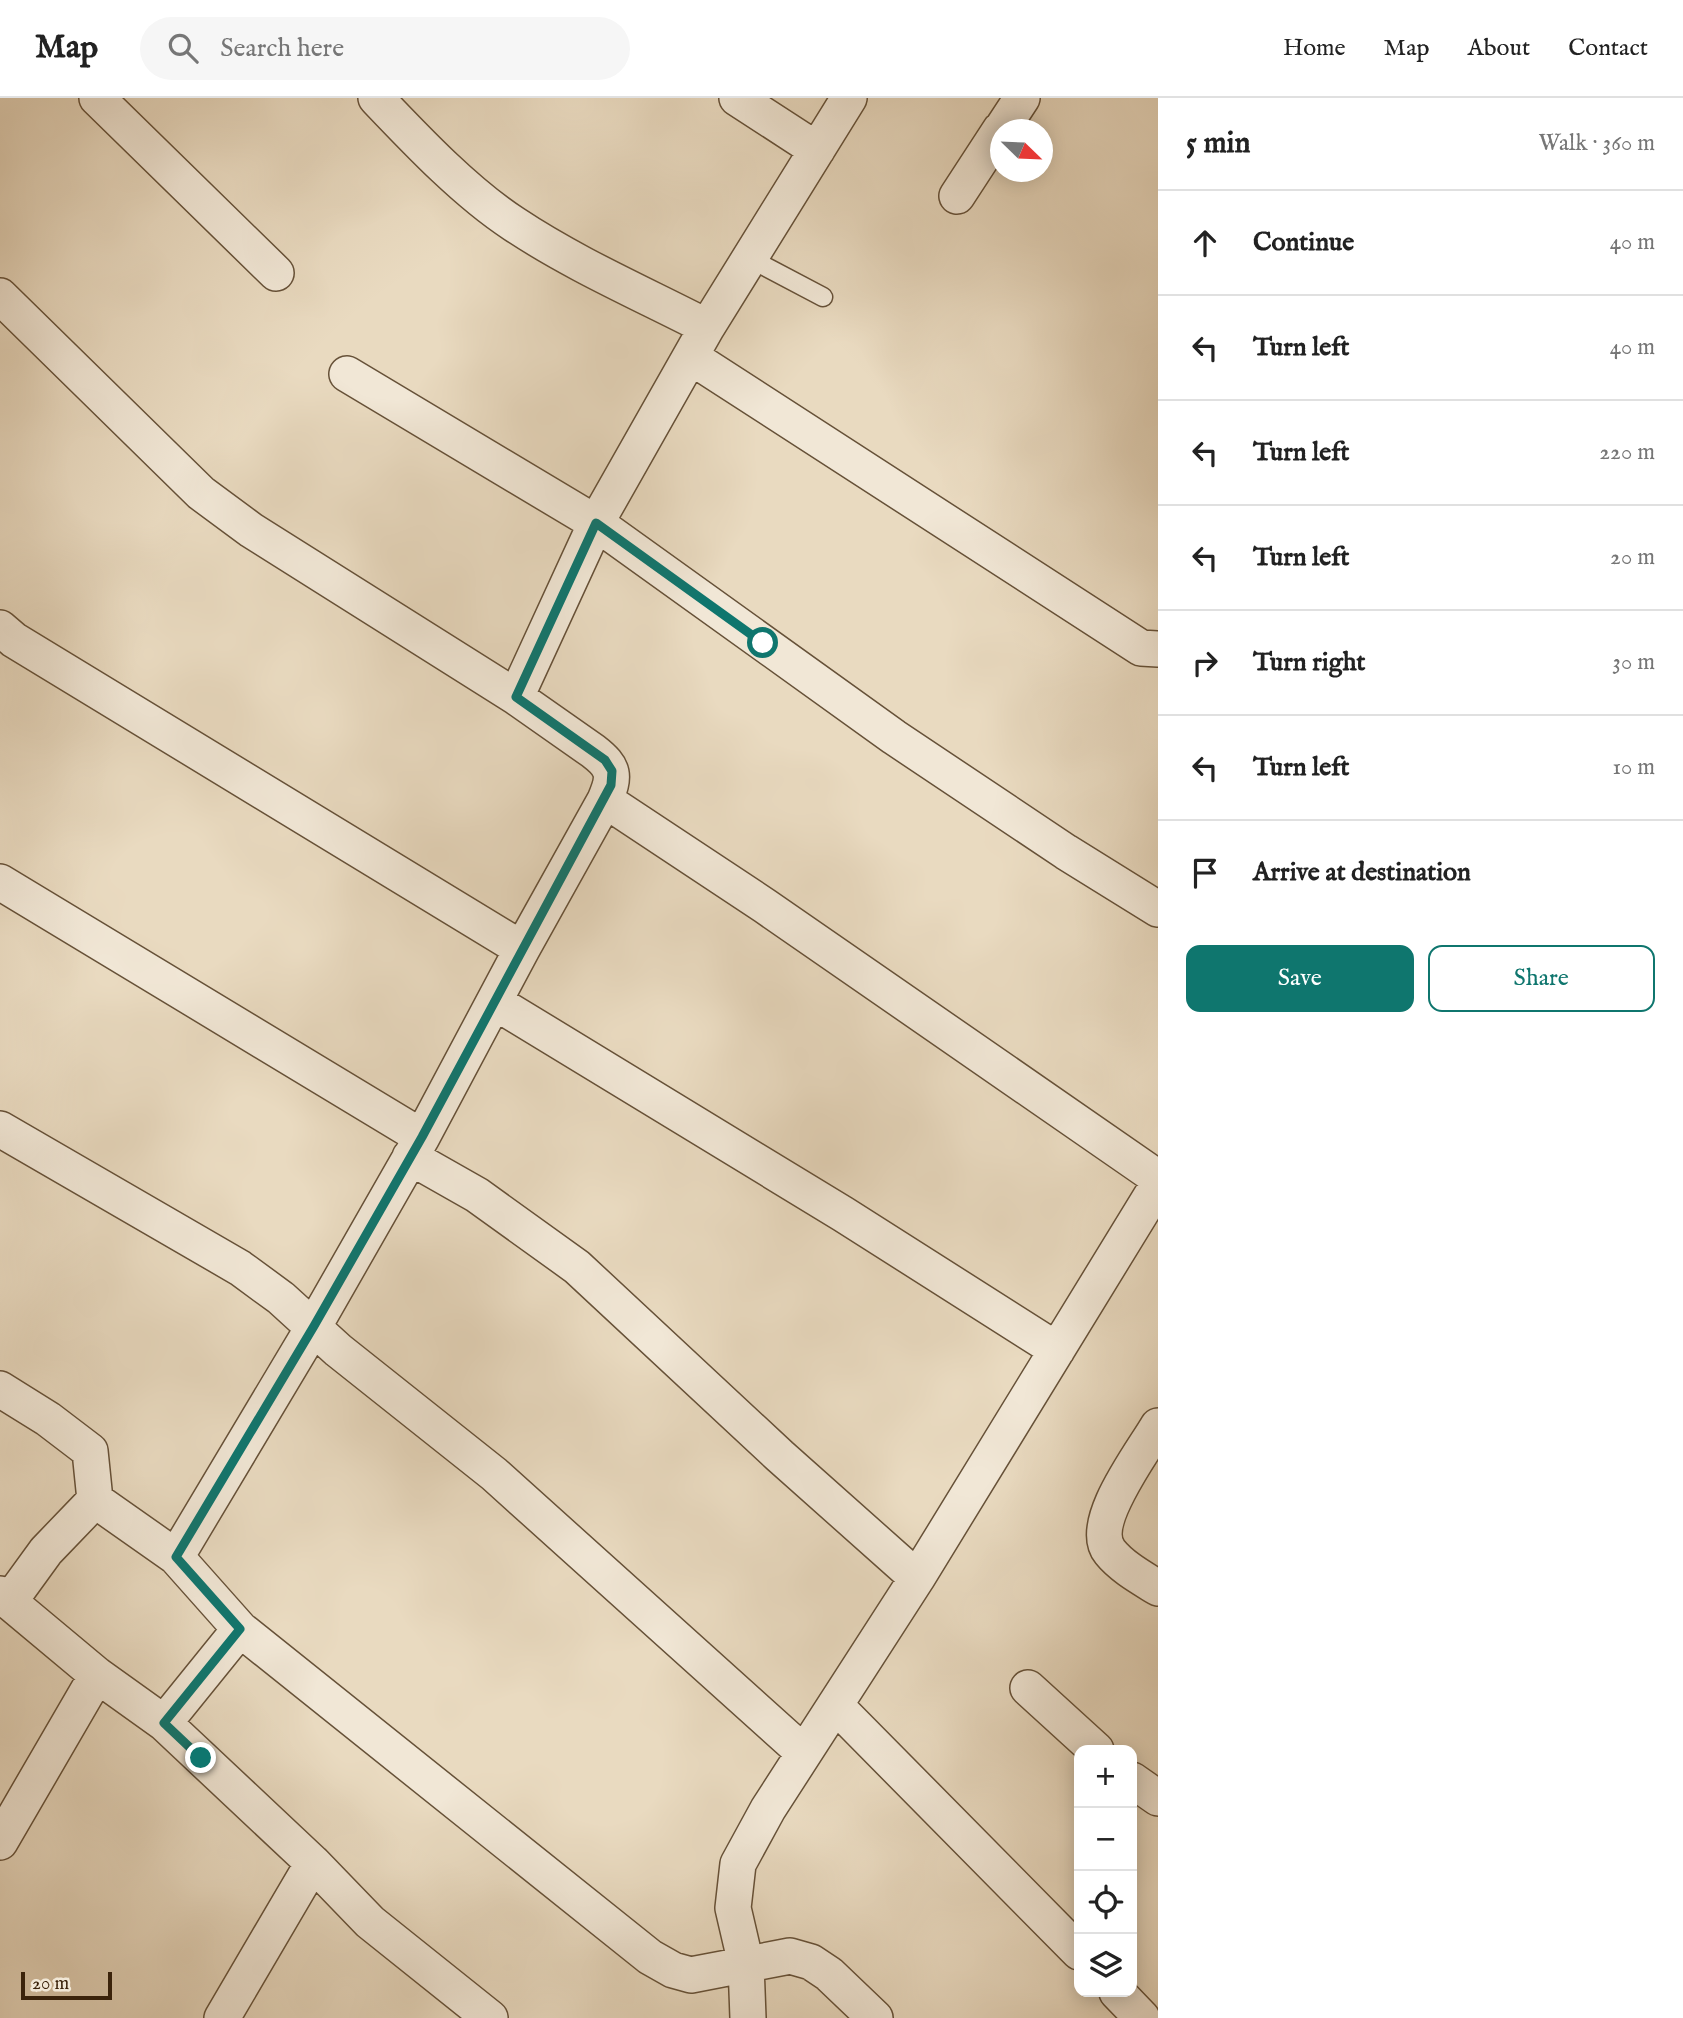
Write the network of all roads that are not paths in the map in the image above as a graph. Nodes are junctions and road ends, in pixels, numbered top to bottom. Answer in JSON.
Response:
{"nodes":[{"id":1,"x":97,"y":98,"type":"edge"},
{"id":2,"x":376,"y":98,"type":"edge"},
{"id":3,"x":737,"y":98,"type":"edge"},
{"id":4,"x":849,"y":98,"type":"edge"},
{"id":5,"x":1022,"y":98,"type":"edge"},
{"id":6,"x":1008,"y":119,"type":"edge"},
{"id":7,"x":990,"y":146,"type":"edge"},
{"id":8,"x":817,"y":150,"type":"junction"},
{"id":9,"x":957,"y":196,"type":"dead end"},
{"id":10,"x":751,"y":259,"type":"junction"},
{"id":11,"x":276,"y":273,"type":"dead end"},
{"id":12,"x":0,"y":296,"type":"edge"},
{"id":13,"x":823,"y":298,"type":"dead end"},
{"id":14,"x":699,"y":342,"type":"junction"},
{"id":15,"x":347,"y":374,"type":"dead end"},
{"id":16,"x":596,"y":523,"type":"junction"},
{"id":17,"x":5,"y":642,"type":"edge"},
{"id":18,"x":1158,"y":649,"type":"edge"},
{"id":19,"x":516,"y":697,"type":"junction"},
{"id":20,"x":605,"y":800,"type":"junction"},
{"id":21,"x":0,"y":883,"type":"edge"},
{"id":22,"x":1158,"y":909,"type":"edge"},
{"id":23,"x":522,"y":949,"type":"junction"},
{"id":24,"x":495,"y":1002,"type":"junction"},
{"id":25,"x":0,"y":1129,"type":"edge"},
{"id":26,"x":416,"y":1147,"type":"junction"},
{"id":27,"x":1158,"y":1178,"type":"edge"},
{"id":28,"x":1158,"y":1185,"type":"edge"},
{"id":29,"x":314,"y":1326,"type":"junction"},
{"id":30,"x":1057,"y":1350,"type":"junction"},
{"id":31,"x":0,"y":1390,"type":"edge"},
{"id":32,"x":1158,"y":1426,"type":"edge"},
{"id":33,"x":96,"y":1500,"type":"junction"},
{"id":34,"x":176,"y":1557,"type":"junction"},
{"id":35,"x":917,"y":1578,"type":"junction"},
{"id":36,"x":1158,"y":1588,"type":"edge"},
{"id":37,"x":4,"y":1598,"type":"edge"},
{"id":38,"x":240,"y":1629,"type":"junction"},
{"id":39,"x":97,"y":1675,"type":"junction"},
{"id":40,"x":1028,"y":1688,"type":"dead end"},
{"id":41,"x":835,"y":1705,"type":"junction"},
{"id":42,"x":164,"y":1723,"type":"junction"},
{"id":43,"x":1091,"y":1745,"type":"edge"},
{"id":44,"x":804,"y":1753,"type":"junction"},
{"id":45,"x":1137,"y":1783,"type":"edge"},
{"id":46,"x":1158,"y":1798,"type":"edge"},
{"id":47,"x":0,"y":1842,"type":"edge"},
{"id":48,"x":313,"y":1863,"type":"junction"},
{"id":49,"x":1074,"y":1947,"type":"edge"},
{"id":50,"x":746,"y":1964,"type":"junction"},
{"id":51,"x":1122,"y":1997,"type":"edge"},
{"id":52,"x":488,"y":2017,"type":"edge"},
{"id":53,"x":222,"y":2018,"type":"edge"},
{"id":54,"x":748,"y":2018,"type":"edge"},
{"id":55,"x":875,"y":2018,"type":"edge"},
{"id":56,"x":1142,"y":2018,"type":"edge"}],
"edges":[{"from":1,"to":11,"type":"street"},
{"from":2,"to":14,"type":"street"},
{"from":3,"to":8,"type":"street"},
{"from":4,"to":8,"type":"street"},
{"from":5,"to":6,"type":"street"},
{"from":7,"to":9,"type":"street"},
{"from":8,"to":10,"type":"street"},
{"from":10,"to":13,"type":"lane"},
{"from":10,"to":14,"type":"street"},
{"from":12,"to":19,"type":"street"},
{"from":14,"to":16,"type":"street"},
{"from":14,"to":18,"type":"street"},
{"from":15,"to":16,"type":"street"},
{"from":16,"to":19,"type":"street"},
{"from":16,"to":22,"type":"street"},
{"from":17,"to":23,"type":"street"},
{"from":19,"to":20,"type":"street"},
{"from":20,"to":23,"type":"street"},
{"from":20,"to":27,"type":"street"},
{"from":21,"to":26,"type":"street"},
{"from":23,"to":24,"type":"street"},
{"from":24,"to":26,"type":"street"},
{"from":24,"to":30,"type":"street"},
{"from":25,"to":29,"type":"street"},
{"from":26,"to":29,"type":"street"},
{"from":26,"to":35,"type":"street"},
{"from":28,"to":30,"type":"street"},
{"from":29,"to":34,"type":"street"},
{"from":29,"to":44,"type":"street"},
{"from":30,"to":35,"type":"street"},
{"from":31,"to":33,"type":"street"},
{"from":32,"to":36,"type":"street"},
{"from":33,"to":34,"type":"street"},
{"from":33,"to":37,"type":"street"},
{"from":34,"to":38,"type":"street"},
{"from":35,"to":41,"type":"street"},
{"from":37,"to":39,"type":"street"},
{"from":38,"to":42,"type":"street"},
{"from":38,"to":50,"type":"street"},
{"from":39,"to":42,"type":"street"},
{"from":39,"to":47,"type":"street"},
{"from":40,"to":43,"type":"street"},
{"from":41,"to":44,"type":"street"},
{"from":41,"to":49,"type":"street"},
{"from":42,"to":48,"type":"street"},
{"from":44,"to":50,"type":"street"},
{"from":45,"to":46,"type":"street"},
{"from":48,"to":52,"type":"street"},
{"from":48,"to":53,"type":"street"},
{"from":50,"to":54,"type":"street"},
{"from":50,"to":55,"type":"street"},
{"from":51,"to":56,"type":"street"}]}
